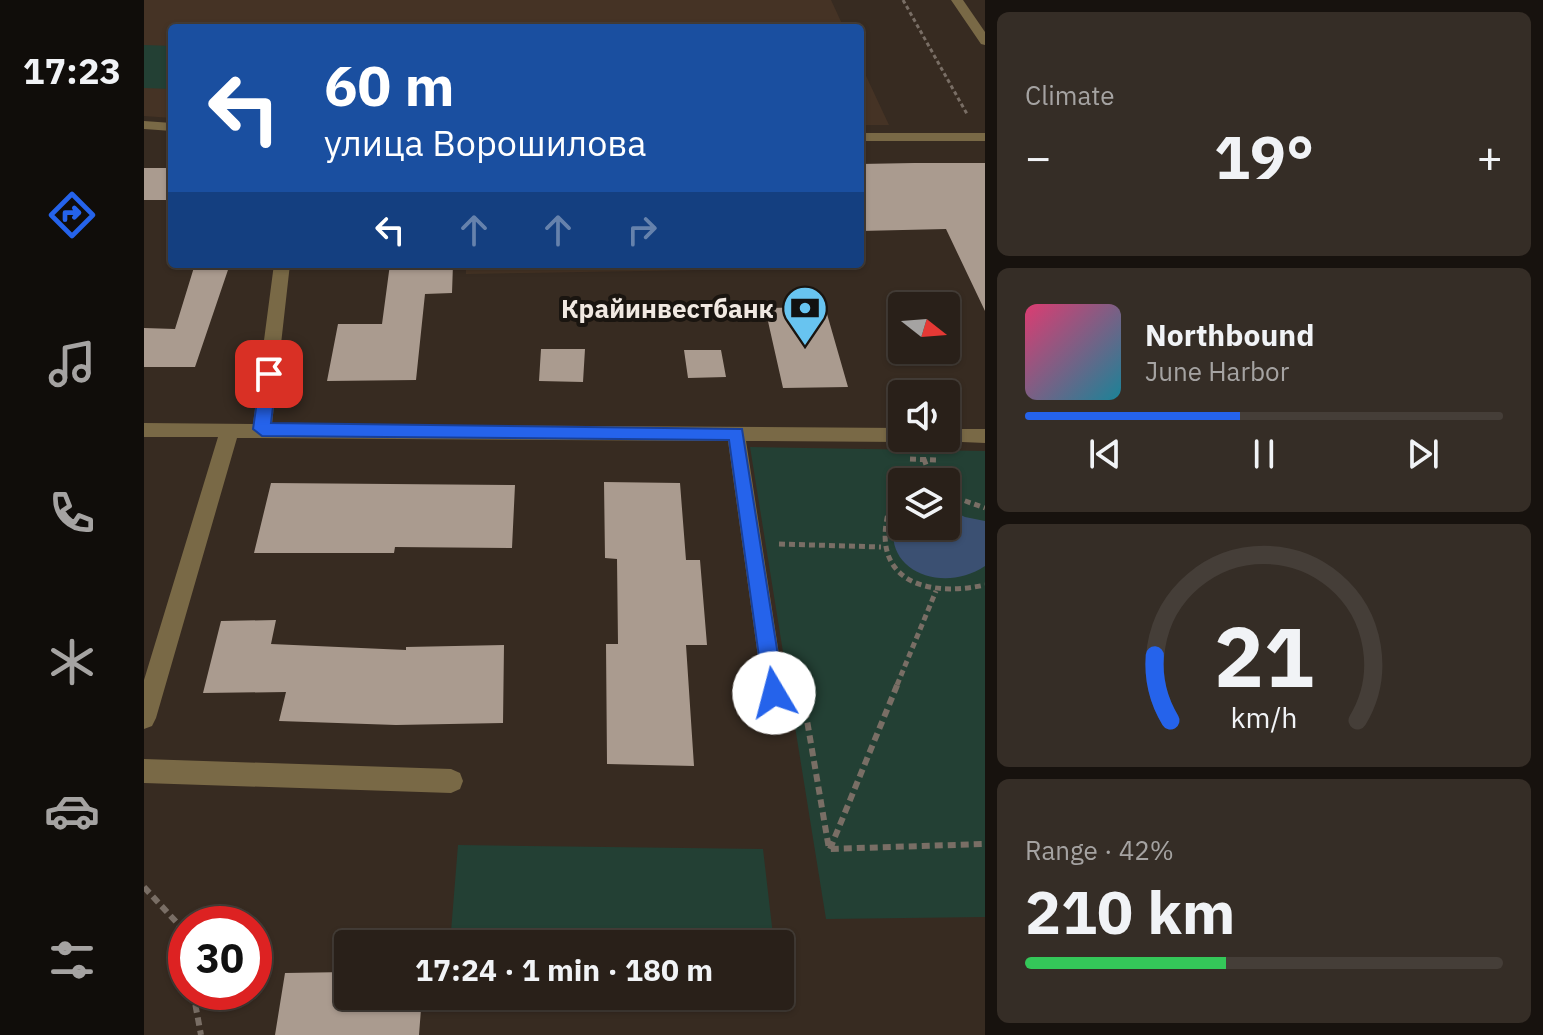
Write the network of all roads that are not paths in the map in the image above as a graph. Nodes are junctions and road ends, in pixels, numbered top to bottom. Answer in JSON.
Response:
{"nodes":[{"id":1,"x":957,"y":0,"type":"edge"},
{"id":2,"x":985,"y":41,"type":"edge"},
{"id":3,"x":144,"y":125,"type":"edge"},
{"id":4,"x":168,"y":127,"type":"edge"},
{"id":5,"x":864,"y":137,"type":"edge"},
{"id":6,"x":982,"y":137,"type":"edge"},
{"id":7,"x":282,"y":268,"type":"edge"},
{"id":8,"x":230,"y":429,"type":"junction"},
{"id":9,"x":262,"y":429,"type":"junction"},
{"id":10,"x":144,"y":430,"type":"edge"},
{"id":11,"x":736,"y":434,"type":"junction"},
{"id":12,"x":888,"y":435,"type":"edge"},
{"id":13,"x":960,"y":436,"type":"edge"},
{"id":14,"x":985,"y":436,"type":"edge"},
{"id":15,"x":774,"y":693,"type":"dead end"},
{"id":16,"x":144,"y":718,"type":"edge"},
{"id":17,"x":144,"y":771,"type":"edge"},
{"id":18,"x":451,"y":781,"type":"dead end"}],
"edges":[{"from":1,"to":2,"type":"street"},
{"from":3,"to":4,"type":"street"},
{"from":5,"to":6,"type":"street"},
{"from":7,"to":9,"type":"street"},
{"from":8,"to":9,"type":"street"},
{"from":8,"to":10,"type":"street"},
{"from":8,"to":16,"type":"street"},
{"from":9,"to":11,"type":"street"},
{"from":11,"to":12,"type":"street"},
{"from":11,"to":15,"type":"street"},
{"from":13,"to":14,"type":"street"},
{"from":17,"to":18,"type":"street"}]}
